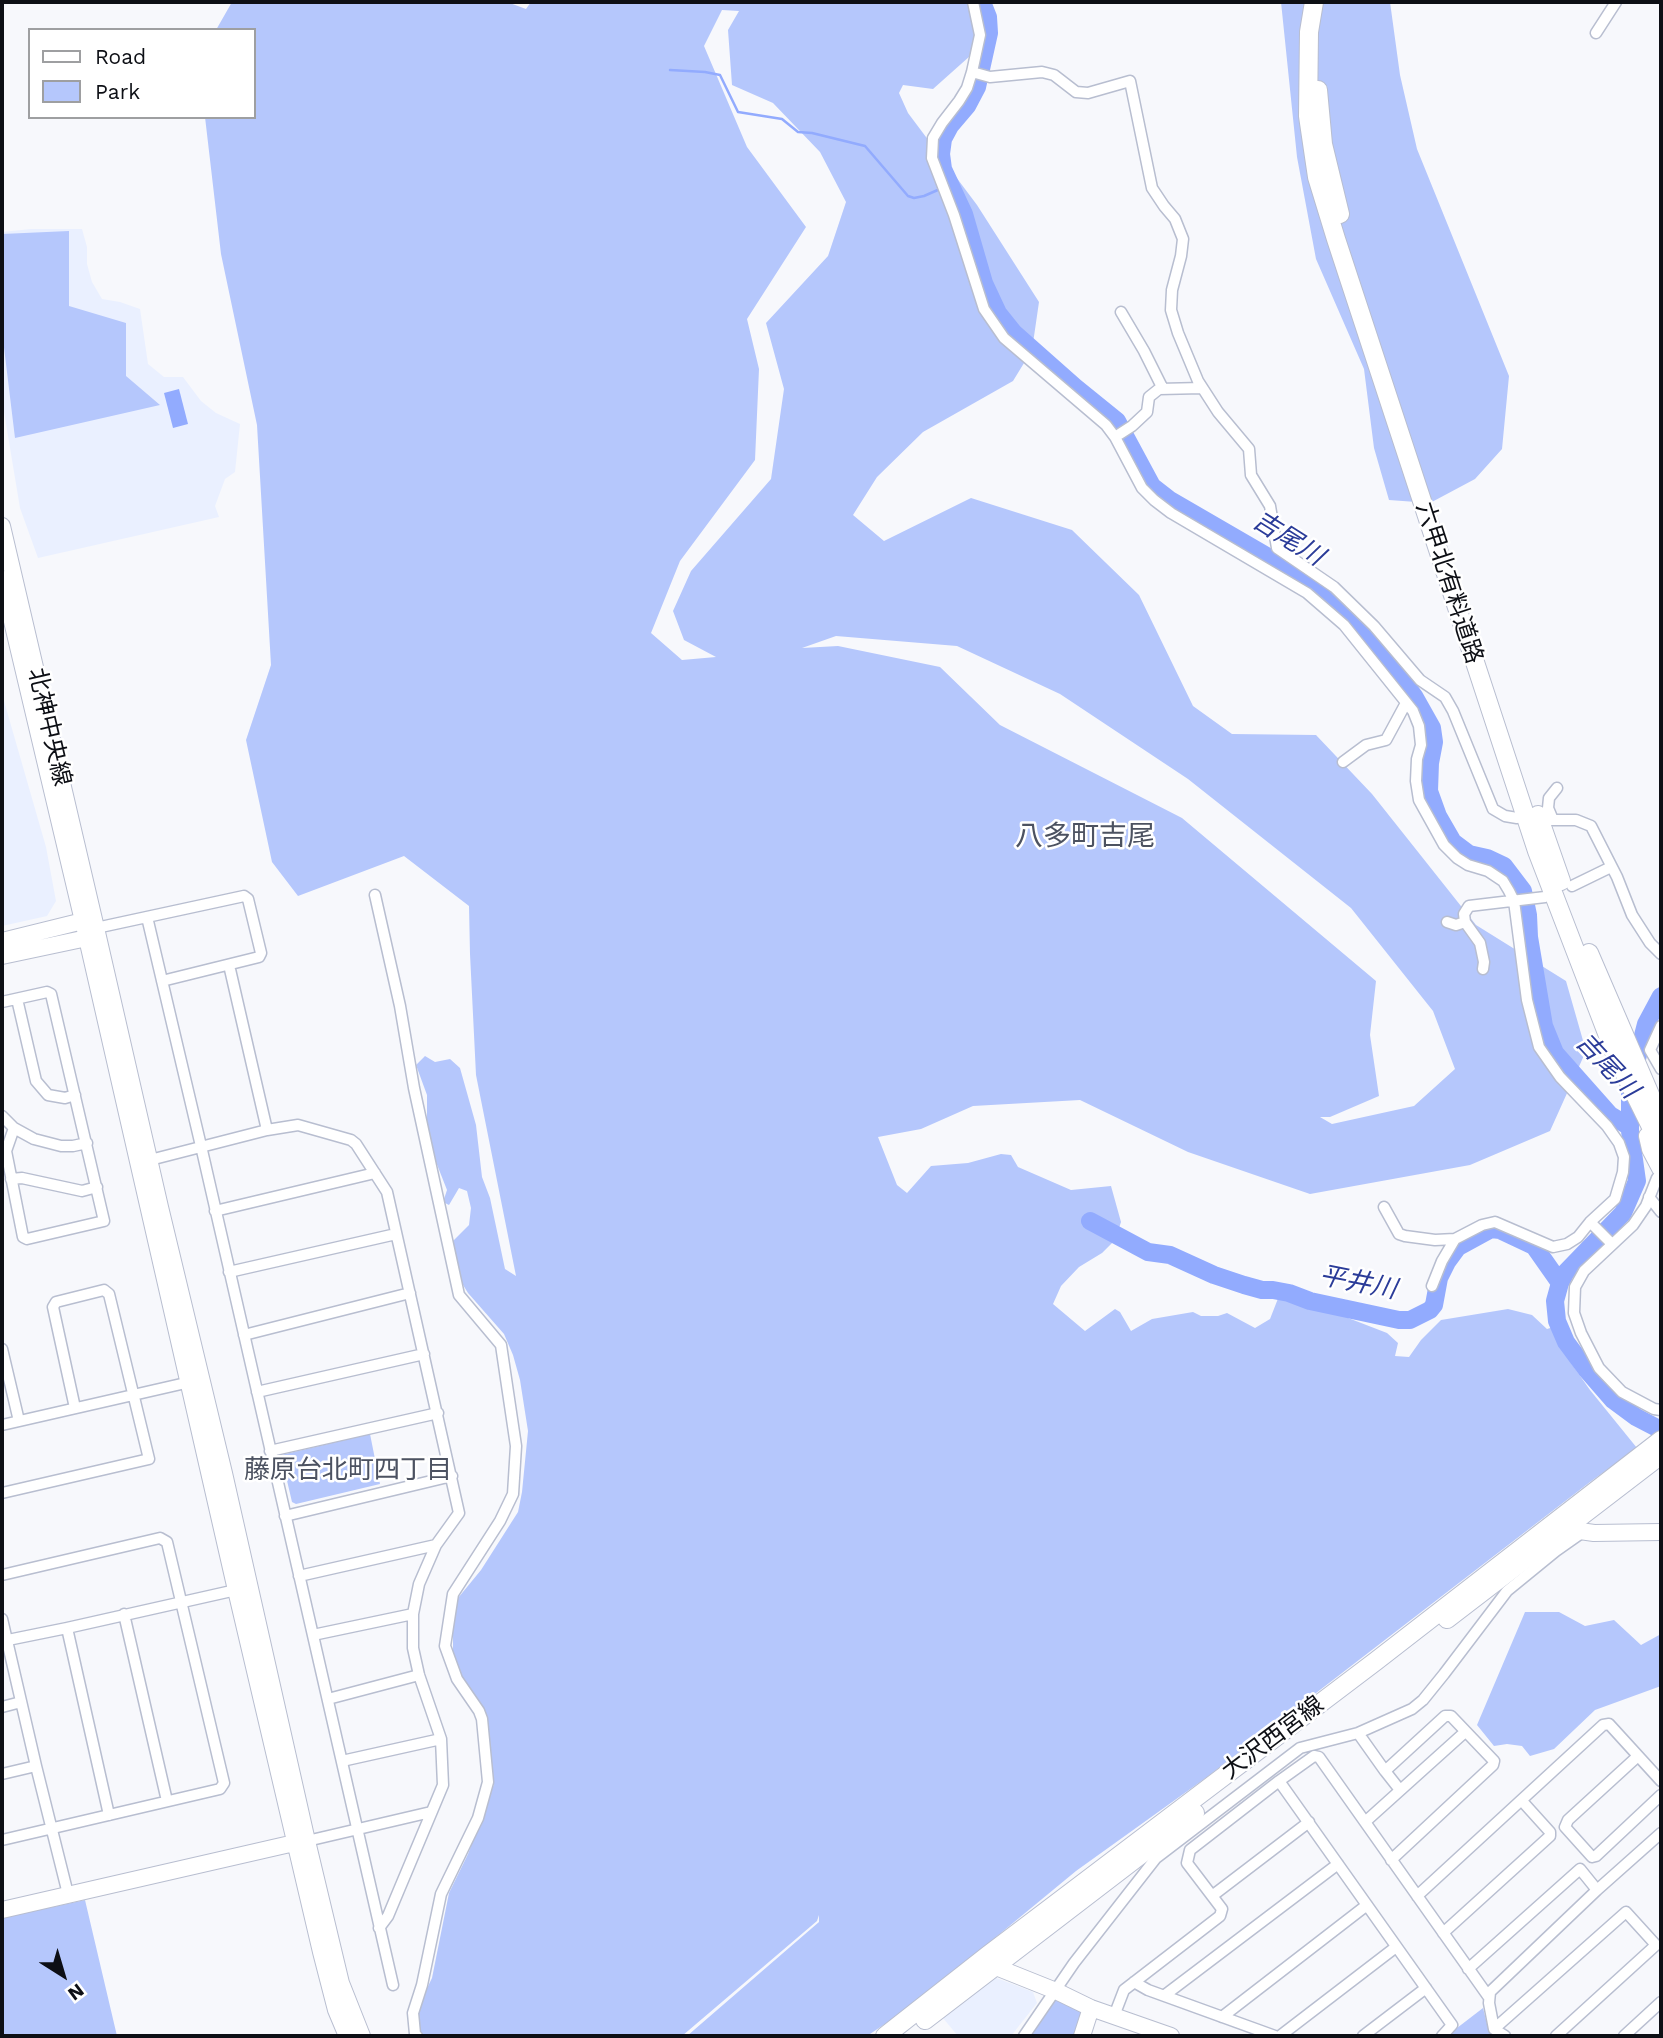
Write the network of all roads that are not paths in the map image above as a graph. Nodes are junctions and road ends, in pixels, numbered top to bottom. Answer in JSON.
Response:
{"nodes":[{"id":1,"x":973,"y":2,"type":"edge"},
{"id":2,"x":1314,"y":2,"type":"edge"},
{"id":3,"x":1325,"y":2,"type":"edge"},
{"id":4,"x":1616,"y":2,"type":"edge"},
{"id":5,"x":1596,"y":33,"type":"dead end"},
{"id":6,"x":975,"y":72,"type":"junction"},
{"id":7,"x":1121,"y":312,"type":"dead end"},
{"id":8,"x":1202,"y":388,"type":"junction"},
{"id":9,"x":1163,"y":389,"type":"junction"},
{"id":10,"x":1115,"y":438,"type":"junction"},
{"id":11,"x":2,"y":526,"type":"edge"},
{"id":12,"x":1274,"y":550,"type":"junction"},
{"id":13,"x":1263,"y":565,"type":"junction"},
{"id":14,"x":6,"y":578,"type":"edge"},
{"id":15,"x":1406,"y":703,"type":"junction"},
{"id":16,"x":1343,"y":762,"type":"dead end"},
{"id":17,"x":1557,"y":788,"type":"dead end"},
{"id":18,"x":1517,"y":818,"type":"dead end"},
{"id":19,"x":1611,"y":867,"type":"junction"},
{"id":20,"x":1572,"y":886,"type":"dead end"},
{"id":21,"x":375,"y":895,"type":"dead end"},
{"id":22,"x":1545,"y":897,"type":"dead end"},
{"id":23,"x":1516,"y":901,"type":"junction"},
{"id":24,"x":146,"y":918,"type":"junction"},
{"id":25,"x":1447,"y":922,"type":"dead end"},
{"id":26,"x":1465,"y":922,"type":"junction"},
{"id":27,"x":89,"y":929,"type":"junction"},
{"id":28,"x":2,"y":941,"type":"edge"},
{"id":29,"x":1661,"y":954,"type":"edge"},
{"id":30,"x":2,"y":956,"type":"edge"},
{"id":31,"x":229,"y":965,"type":"junction"},
{"id":32,"x":1483,"y":969,"type":"dead end"},
{"id":33,"x":162,"y":981,"type":"junction"},
{"id":34,"x":16,"y":999,"type":"junction"},
{"id":35,"x":2,"y":1002,"type":"edge"},
{"id":36,"x":1661,"y":1026,"type":"edge"},
{"id":37,"x":1629,"y":1048,"type":"junction"},
{"id":38,"x":1661,"y":1069,"type":"edge"},
{"id":39,"x":75,"y":1095,"type":"junction"},
{"id":40,"x":1636,"y":1097,"type":"junction"},
{"id":41,"x":1661,"y":1107,"type":"edge"},
{"id":42,"x":2,"y":1116,"type":"edge"},
{"id":43,"x":1661,"y":1120,"type":"edge"},
{"id":44,"x":14,"y":1128,"type":"junction"},
{"id":45,"x":267,"y":1130,"type":"junction"},
{"id":46,"x":87,"y":1143,"type":"junction"},
{"id":47,"x":201,"y":1146,"type":"junction"},
{"id":48,"x":1661,"y":1147,"type":"edge"},
{"id":49,"x":149,"y":1160,"type":"junction"},
{"id":50,"x":375,"y":1173,"type":"junction"},
{"id":51,"x":1659,"y":1173,"type":"edge"},
{"id":52,"x":11,"y":1179,"type":"junction"},
{"id":53,"x":97,"y":1187,"type":"junction"},
{"id":54,"x":1649,"y":1197,"type":"junction"},
{"id":55,"x":1384,"y":1207,"type":"dead end"},
{"id":56,"x":215,"y":1212,"type":"junction"},
{"id":57,"x":1661,"y":1212,"type":"edge"},
{"id":58,"x":1591,"y":1223,"type":"junction"},
{"id":59,"x":396,"y":1234,"type":"junction"},
{"id":60,"x":1455,"y":1239,"type":"junction"},
{"id":61,"x":1610,"y":1243,"type":"junction"},
{"id":62,"x":229,"y":1272,"type":"junction"},
{"id":63,"x":1432,"y":1286,"type":"dead end"},
{"id":64,"x":410,"y":1293,"type":"junction"},
{"id":65,"x":244,"y":1335,"type":"junction"},
{"id":66,"x":2,"y":1349,"type":"edge"},
{"id":67,"x":424,"y":1354,"type":"junction"},
{"id":68,"x":190,"y":1382,"type":"junction"},
{"id":69,"x":257,"y":1392,"type":"junction"},
{"id":70,"x":134,"y":1395,"type":"junction"},
{"id":71,"x":75,"y":1408,"type":"junction"},
{"id":72,"x":1661,"y":1410,"type":"edge"},
{"id":73,"x":438,"y":1413,"type":"junction"},
{"id":74,"x":19,"y":1421,"type":"junction"},
{"id":75,"x":2,"y":1425,"type":"edge"},
{"id":76,"x":1661,"y":1440,"type":"edge"},
{"id":77,"x":270,"y":1451,"type":"junction"},
{"id":78,"x":1661,"y":1455,"type":"edge"},
{"id":79,"x":452,"y":1476,"type":"junction"},
{"id":80,"x":2,"y":1493,"type":"edge"},
{"id":81,"x":285,"y":1516,"type":"junction"},
{"id":82,"x":1574,"y":1530,"type":"junction"},
{"id":83,"x":1661,"y":1532,"type":"edge"},
{"id":84,"x":436,"y":1545,"type":"junction"},
{"id":85,"x":2,"y":1575,"type":"edge"},
{"id":86,"x":299,"y":1576,"type":"junction"},
{"id":87,"x":236,"y":1590,"type":"junction"},
{"id":88,"x":182,"y":1601,"type":"junction"},
{"id":89,"x":124,"y":1614,"type":"junction"},
{"id":90,"x":413,"y":1614,"type":"junction"},
{"id":91,"x":2,"y":1619,"type":"edge"},
{"id":92,"x":66,"y":1628,"type":"junction"},
{"id":93,"x":313,"y":1635,"type":"junction"},
{"id":94,"x":4,"y":1640,"type":"edge"},
{"id":95,"x":419,"y":1675,"type":"junction"},
{"id":96,"x":328,"y":1699,"type":"junction"},
{"id":97,"x":21,"y":1702,"type":"junction"},
{"id":98,"x":2,"y":1707,"type":"edge"},
{"id":99,"x":1465,"y":1732,"type":"junction"},
{"id":100,"x":1358,"y":1733,"type":"junction"},
{"id":101,"x":441,"y":1739,"type":"junction"},
{"id":102,"x":1638,"y":1756,"type":"junction"},
{"id":103,"x":342,"y":1761,"type":"junction"},
{"id":104,"x":36,"y":1766,"type":"junction"},
{"id":105,"x":1385,"y":1771,"type":"junction"},
{"id":106,"x":2,"y":1774,"type":"edge"},
{"id":107,"x":1279,"y":1781,"type":"junction"},
{"id":108,"x":1661,"y":1781,"type":"edge"},
{"id":109,"x":1400,"y":1790,"type":"junction"},
{"id":110,"x":1661,"y":1795,"type":"edge"},
{"id":111,"x":167,"y":1801,"type":"junction"},
{"id":112,"x":1522,"y":1801,"type":"junction"},
{"id":113,"x":431,"y":1812,"type":"junction"},
{"id":114,"x":109,"y":1815,"type":"junction"},
{"id":115,"x":1309,"y":1822,"type":"junction"},
{"id":116,"x":1365,"y":1822,"type":"junction"},
{"id":117,"x":357,"y":1828,"type":"junction"},
{"id":118,"x":51,"y":1829,"type":"junction"},
{"id":119,"x":1661,"y":1833,"type":"edge"},
{"id":120,"x":2,"y":1840,"type":"edge"},
{"id":121,"x":301,"y":1842,"type":"junction"},
{"id":122,"x":1391,"y":1860,"type":"junction"},
{"id":123,"x":1338,"y":1864,"type":"junction"},
{"id":124,"x":1597,"y":1890,"type":"junction"},
{"id":125,"x":68,"y":1894,"type":"junction"},
{"id":126,"x":1212,"y":1896,"type":"junction"},
{"id":127,"x":1417,"y":1896,"type":"junction"},
{"id":128,"x":1367,"y":1905,"type":"junction"},
{"id":129,"x":2,"y":1910,"type":"edge"},
{"id":130,"x":379,"y":1928,"type":"junction"},
{"id":131,"x":1443,"y":1933,"type":"junction"},
{"id":132,"x":1396,"y":1947,"type":"junction"},
{"id":133,"x":992,"y":1961,"type":"junction"},
{"id":134,"x":1468,"y":1969,"type":"junction"},
{"id":135,"x":1135,"y":1982,"type":"junction"},
{"id":136,"x":393,"y":1985,"type":"dead end"},
{"id":137,"x":1426,"y":1988,"type":"junction"},
{"id":138,"x":1056,"y":1991,"type":"junction"},
{"id":139,"x":1166,"y":1995,"type":"junction"},
{"id":140,"x":1488,"y":1996,"type":"junction"},
{"id":141,"x":1661,"y":2002,"type":"edge"},
{"id":142,"x":1091,"y":2008,"type":"junction"},
{"id":143,"x":1114,"y":2016,"type":"junction"},
{"id":144,"x":1222,"y":2017,"type":"junction"},
{"id":145,"x":1494,"y":2029,"type":"junction"},
{"id":146,"x":347,"y":2036,"type":"edge"},
{"id":147,"x":362,"y":2036,"type":"edge"},
{"id":148,"x":417,"y":2036,"type":"edge"},
{"id":149,"x":885,"y":2036,"type":"edge"},
{"id":150,"x":903,"y":2036,"type":"edge"},
{"id":151,"x":1024,"y":2036,"type":"edge"},
{"id":152,"x":1083,"y":2036,"type":"edge"},
{"id":153,"x":1171,"y":2036,"type":"edge"},
{"id":154,"x":1277,"y":2036,"type":"edge"},
{"id":155,"x":1363,"y":2036,"type":"edge"},
{"id":156,"x":1442,"y":2036,"type":"edge"},
{"id":157,"x":1504,"y":2036,"type":"edge"},
{"id":158,"x":1556,"y":2036,"type":"edge"},
{"id":159,"x":1624,"y":2036,"type":"edge"}],
"edges":[{"from":1,"to":6,"type":"street"},
{"from":2,"to":40,"type":"main road","name":"六甲北有料道路"},
{"from":3,"to":37,"type":"main road","name":"六甲北有料道路"},
{"from":4,"to":5,"type":"street"},
{"from":6,"to":8,"type":"street"},
{"from":6,"to":10,"type":"street"},
{"from":7,"to":9,"type":"street"},
{"from":8,"to":9,"type":"street"},
{"from":8,"to":12,"type":"street"},
{"from":9,"to":10,"type":"street"},
{"from":10,"to":13,"type":"street"},
{"from":11,"to":14,"type":"street","name":"北神中央線"},
{"from":12,"to":13,"type":"street"},
{"from":12,"to":18,"type":"street"},
{"from":13,"to":15,"type":"street"},
{"from":14,"to":27,"type":"street","name":"北神中央線"},
{"from":15,"to":16,"type":"street"},
{"from":15,"to":23,"type":"street"},
{"from":17,"to":19,"type":"street"},
{"from":19,"to":20,"type":"street"},
{"from":19,"to":29,"type":"street"},
{"from":21,"to":148,"type":"street"},
{"from":22,"to":23,"type":"street"},
{"from":23,"to":26,"type":"street"},
{"from":23,"to":58,"type":"street"},
{"from":24,"to":27,"type":"street"},
{"from":24,"to":31,"type":"street"},
{"from":24,"to":33,"type":"street"},
{"from":25,"to":26,"type":"street"},
{"from":26,"to":32,"type":"street"},
{"from":27,"to":28,"type":"street"},
{"from":27,"to":30,"type":"street"},
{"from":27,"to":49,"type":"street"},
{"from":27,"to":68,"type":"street"},
{"from":31,"to":33,"type":"street"},
{"from":31,"to":45,"type":"street"},
{"from":33,"to":47,"type":"street"},
{"from":34,"to":35,"type":"street"},
{"from":34,"to":39,"type":"street"},
{"from":34,"to":39,"type":"street"},
{"from":36,"to":38,"type":"street"},
{"from":37,"to":41,"type":"main road"},
{"from":37,"to":43,"type":"main road","name":"六甲北有料道路"},
{"from":39,"to":46,"type":"street"},
{"from":40,"to":48,"type":"main road","name":"六甲北有料道路"},
{"from":40,"to":51,"type":"main road"},
{"from":42,"to":44,"type":"street"},
{"from":44,"to":46,"type":"street"},
{"from":44,"to":52,"type":"street"},
{"from":45,"to":47,"type":"street"},
{"from":45,"to":50,"type":"street"},
{"from":46,"to":53,"type":"street"},
{"from":47,"to":49,"type":"street"},
{"from":47,"to":56,"type":"street"},
{"from":49,"to":121,"type":"street"},
{"from":50,"to":56,"type":"street"},
{"from":50,"to":59,"type":"street"},
{"from":51,"to":54,"type":"street"},
{"from":52,"to":53,"type":"street"},
{"from":52,"to":53,"type":"street"},
{"from":54,"to":57,"type":"street"},
{"from":54,"to":61,"type":"street"},
{"from":55,"to":60,"type":"street"},
{"from":56,"to":62,"type":"street"},
{"from":58,"to":60,"type":"street"},
{"from":58,"to":61,"type":"street"},
{"from":59,"to":62,"type":"street"},
{"from":59,"to":64,"type":"street"},
{"from":60,"to":63,"type":"street"},
{"from":61,"to":72,"type":"street"},
{"from":62,"to":65,"type":"street"},
{"from":64,"to":65,"type":"street"},
{"from":64,"to":67,"type":"street"},
{"from":65,"to":69,"type":"street"},
{"from":66,"to":74,"type":"street"},
{"from":67,"to":69,"type":"street"},
{"from":67,"to":73,"type":"street"},
{"from":68,"to":70,"type":"street"},
{"from":68,"to":87,"type":"street"},
{"from":69,"to":77,"type":"street"},
{"from":70,"to":71,"type":"street"},
{"from":70,"to":71,"type":"street"},
{"from":70,"to":80,"type":"street"},
{"from":71,"to":74,"type":"street"},
{"from":73,"to":77,"type":"street"},
{"from":73,"to":79,"type":"street"},
{"from":74,"to":75,"type":"street"},
{"from":76,"to":133,"type":"main road","name":"大沢西宮線"},
{"from":77,"to":81,"type":"street"},
{"from":78,"to":82,"type":"main road","name":"大沢西宮線"},
{"from":79,"to":81,"type":"street"},
{"from":79,"to":84,"type":"street"},
{"from":81,"to":86,"type":"street"},
{"from":82,"to":83,"type":"street"},
{"from":82,"to":100,"type":"street"},
{"from":82,"to":133,"type":"main road","name":"大沢西宮線"},
{"from":84,"to":86,"type":"street"},
{"from":84,"to":90,"type":"street"},
{"from":85,"to":88,"type":"street"},
{"from":86,"to":93,"type":"street"},
{"from":87,"to":88,"type":"street"},
{"from":87,"to":121,"type":"street"},
{"from":88,"to":89,"type":"street"},
{"from":88,"to":111,"type":"street"},
{"from":89,"to":92,"type":"street"},
{"from":89,"to":111,"type":"street"},
{"from":90,"to":93,"type":"street"},
{"from":90,"to":95,"type":"street"},
{"from":91,"to":94,"type":"street"},
{"from":92,"to":94,"type":"street"},
{"from":92,"to":114,"type":"street"},
{"from":93,"to":96,"type":"street"},
{"from":94,"to":97,"type":"street"},
{"from":95,"to":96,"type":"street"},
{"from":95,"to":101,"type":"street"},
{"from":96,"to":103,"type":"street"},
{"from":97,"to":98,"type":"street"},
{"from":97,"to":104,"type":"street"},
{"from":99,"to":105,"type":"street"},
{"from":99,"to":109,"type":"street"},
{"from":99,"to":122,"type":"street"},
{"from":100,"to":105,"type":"street"},
{"from":100,"to":138,"type":"street"},
{"from":101,"to":103,"type":"street"},
{"from":101,"to":113,"type":"street"},
{"from":102,"to":108,"type":"street"},
{"from":102,"to":110,"type":"street"},
{"from":102,"to":112,"type":"street"},
{"from":103,"to":117,"type":"street"},
{"from":104,"to":106,"type":"street"},
{"from":104,"to":118,"type":"street"},
{"from":105,"to":109,"type":"street"},
{"from":107,"to":115,"type":"street"},
{"from":107,"to":116,"type":"street"},
{"from":107,"to":126,"type":"street"},
{"from":109,"to":116,"type":"street"},
{"from":111,"to":114,"type":"street"},
{"from":112,"to":127,"type":"street"},
{"from":112,"to":131,"type":"street"},
{"from":113,"to":117,"type":"street"},
{"from":113,"to":130,"type":"street"},
{"from":114,"to":118,"type":"street"},
{"from":115,"to":123,"type":"street"},
{"from":115,"to":126,"type":"street"},
{"from":116,"to":122,"type":"street"},
{"from":117,"to":121,"type":"street"},
{"from":117,"to":130,"type":"street"},
{"from":118,"to":120,"type":"street"},
{"from":118,"to":125,"type":"street"},
{"from":119,"to":124,"type":"street"},
{"from":121,"to":125,"type":"street"},
{"from":121,"to":146,"type":"street"},
{"from":121,"to":147,"type":"street"},
{"from":122,"to":127,"type":"street"},
{"from":123,"to":128,"type":"street"},
{"from":123,"to":139,"type":"street"},
{"from":124,"to":134,"type":"street"},
{"from":124,"to":140,"type":"street"},
{"from":125,"to":129,"type":"street"},
{"from":126,"to":135,"type":"street"},
{"from":127,"to":131,"type":"street"},
{"from":128,"to":132,"type":"street"},
{"from":128,"to":144,"type":"street"},
{"from":130,"to":136,"type":"street"},
{"from":131,"to":134,"type":"street"},
{"from":132,"to":137,"type":"street"},
{"from":132,"to":154,"type":"street"},
{"from":133,"to":138,"type":"street"},
{"from":133,"to":149,"type":"main road","name":"大沢西宮線"},
{"from":133,"to":150,"type":"main road","name":"大沢西宮線"},
{"from":134,"to":140,"type":"street"},
{"from":135,"to":139,"type":"street"},
{"from":135,"to":143,"type":"street"},
{"from":137,"to":155,"type":"street"},
{"from":137,"to":156,"type":"street"},
{"from":138,"to":142,"type":"street"},
{"from":138,"to":151,"type":"street"},
{"from":139,"to":144,"type":"street"},
{"from":140,"to":145,"type":"street"},
{"from":141,"to":159,"type":"street"},
{"from":142,"to":143,"type":"street"},
{"from":142,"to":152,"type":"street"},
{"from":143,"to":153,"type":"street"},
{"from":144,"to":154,"type":"street"},
{"from":145,"to":157,"type":"street"},
{"from":145,"to":158,"type":"street"}]}
